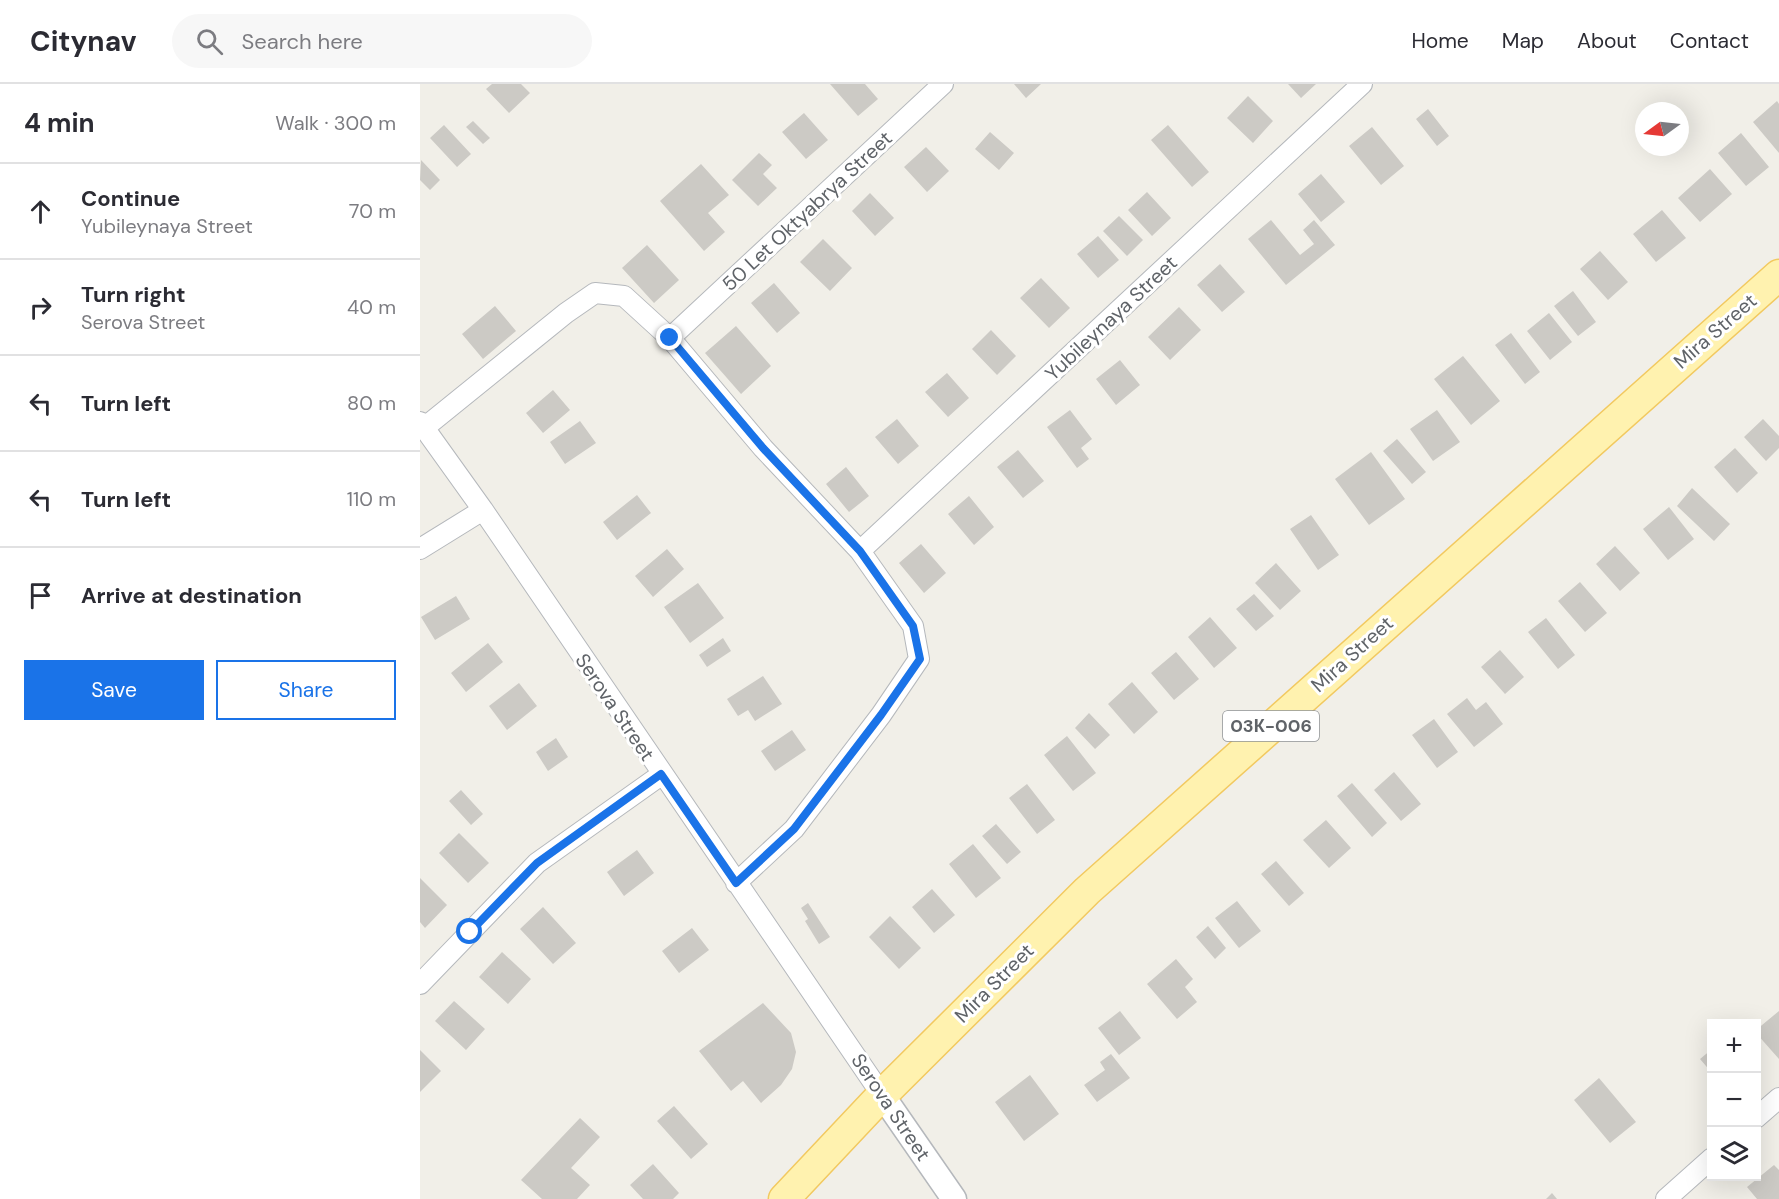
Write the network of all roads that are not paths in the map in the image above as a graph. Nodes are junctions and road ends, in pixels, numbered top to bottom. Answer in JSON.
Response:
{"nodes":[{"id":1,"x":943,"y":84,"type":"edge"},
{"id":2,"x":1362,"y":84,"type":"edge"},
{"id":3,"x":1779,"y":274,"type":"edge"},
{"id":4,"x":670,"y":338,"type":"junction"},
{"id":5,"x":422,"y":425,"type":"edge"},
{"id":6,"x":483,"y":510,"type":"junction"},
{"id":7,"x":420,"y":549,"type":"edge"},
{"id":8,"x":860,"y":551,"type":"junction"},
{"id":9,"x":661,"y":774,"type":"junction"},
{"id":10,"x":736,"y":883,"type":"junction"},
{"id":11,"x":420,"y":984,"type":"edge"},
{"id":12,"x":882,"y":1095,"type":"junction"},
{"id":13,"x":1779,"y":1098,"type":"edge"},
{"id":14,"x":1761,"y":1114,"type":"edge"},
{"id":15,"x":1707,"y":1162,"type":"edge"},
{"id":16,"x":784,"y":1199,"type":"edge"},
{"id":17,"x":954,"y":1199,"type":"edge"},
{"id":18,"x":1666,"y":1199,"type":"edge"}],
"edges":[{"from":1,"to":4,"type":"street","name":"50 Let Oktyabrya Street"},
{"from":2,"to":8,"type":"street","name":"Yubileynaya Street"},
{"from":3,"to":12,"type":"main road","name":"Mira Street","number":"03К-006"},
{"from":4,"to":5,"type":"street"},
{"from":4,"to":8,"type":"street"},
{"from":5,"to":6,"type":"street","name":"Serova Street"},
{"from":6,"to":7,"type":"street"},
{"from":6,"to":9,"type":"street","name":"Serova Street"},
{"from":8,"to":10,"type":"street"},
{"from":9,"to":10,"type":"street","name":"Serova Street"},
{"from":9,"to":11,"type":"street"},
{"from":10,"to":12,"type":"street","name":"Serova Street"},
{"from":12,"to":16,"type":"main road","name":"Mira Street","number":"03К-006"},
{"from":12,"to":17,"type":"street","name":"Serova Street"},
{"from":13,"to":14,"type":"street"},
{"from":15,"to":18,"type":"street"}]}
